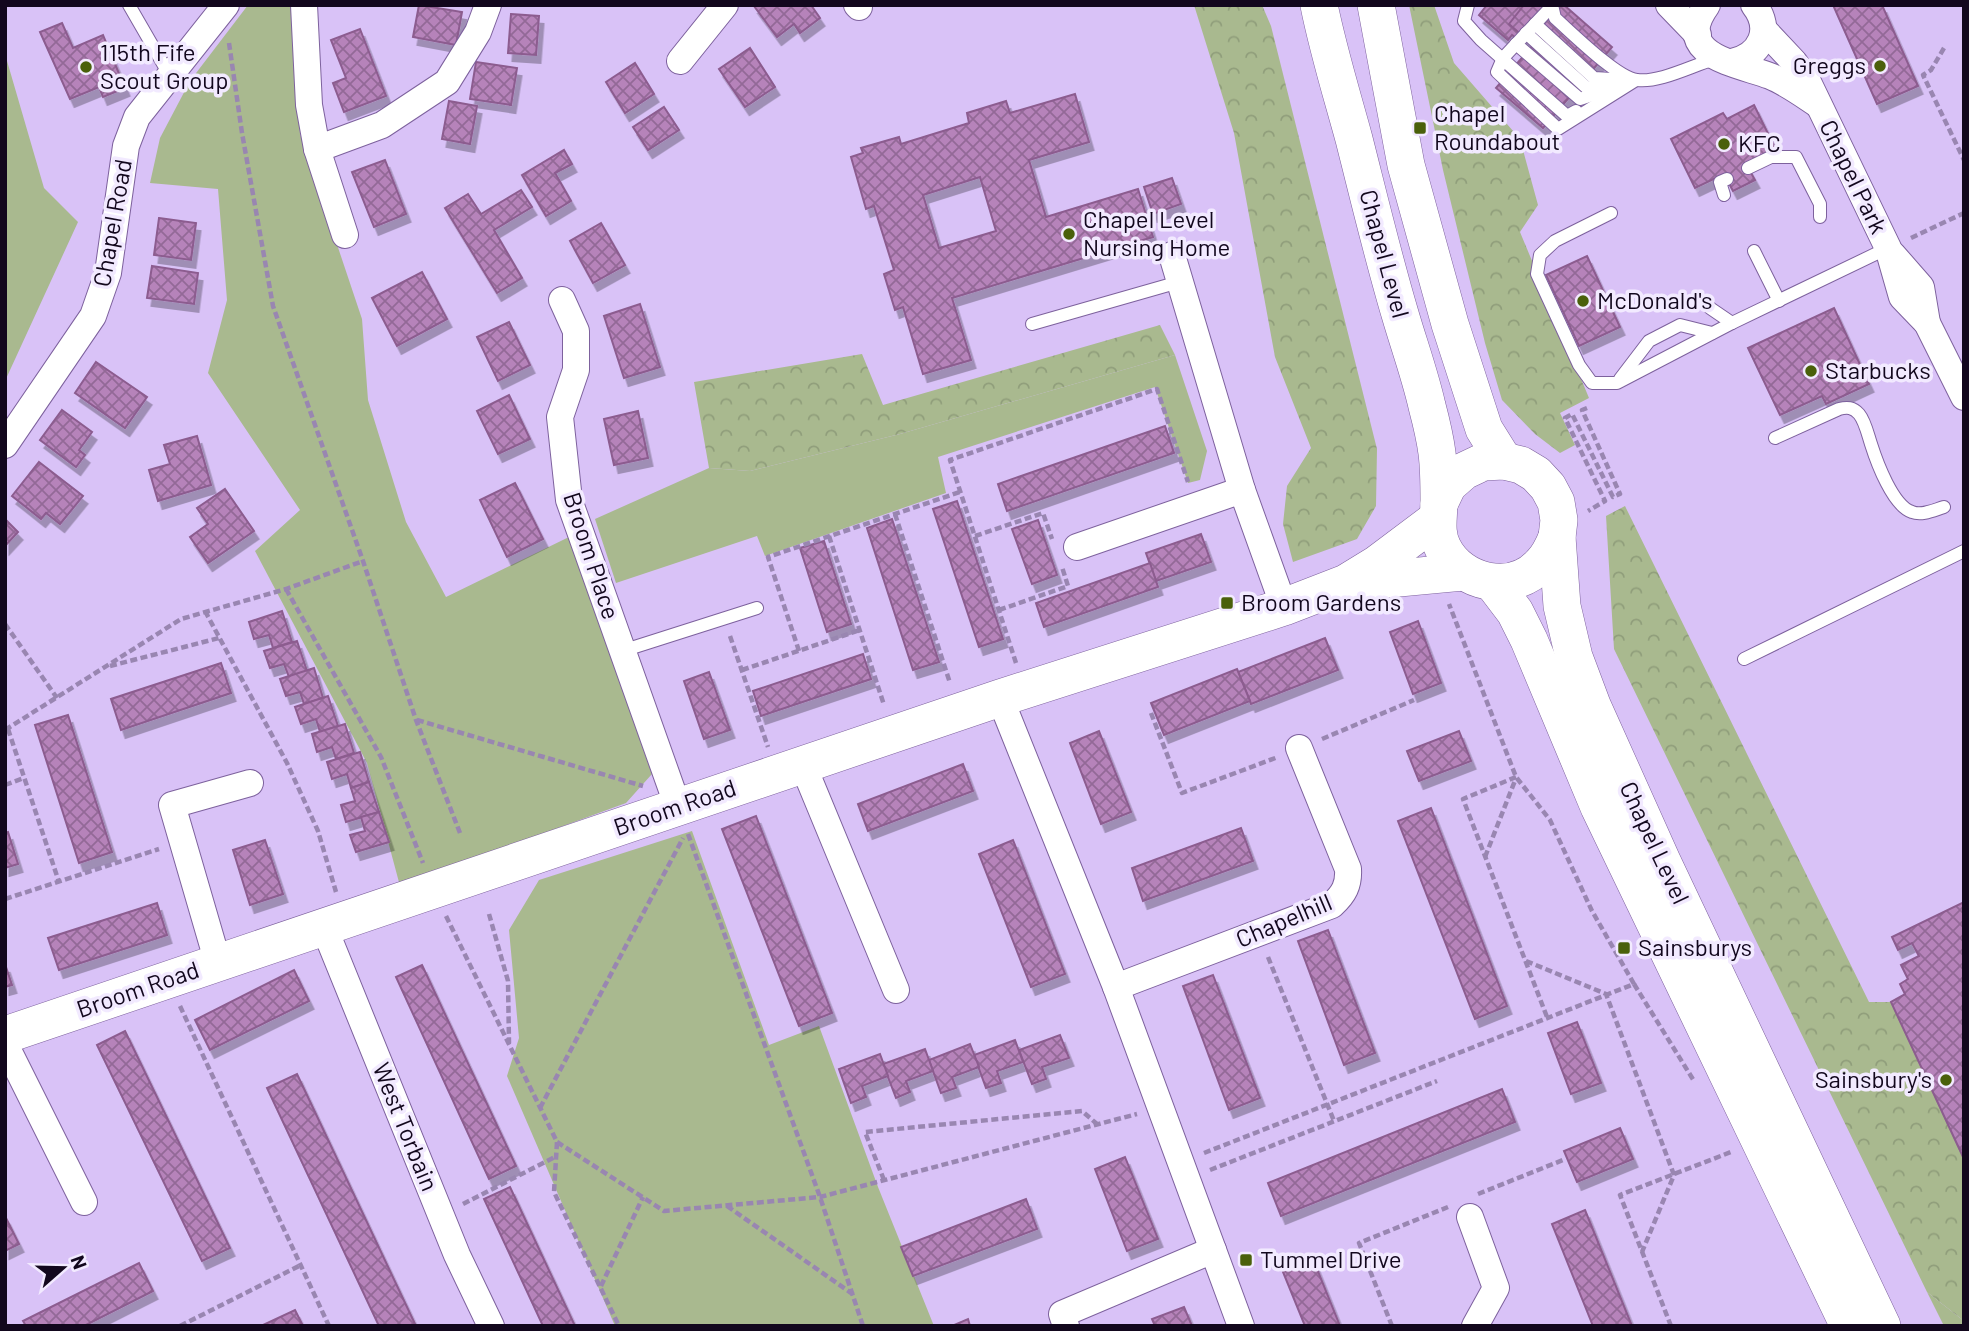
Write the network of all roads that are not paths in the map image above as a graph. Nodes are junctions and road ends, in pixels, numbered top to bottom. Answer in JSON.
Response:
{"nodes":[{"id":1,"x":129,"y":5,"type":"edge"},
{"id":2,"x":304,"y":5,"type":"edge"},
{"id":3,"x":488,"y":5,"type":"edge"},
{"id":4,"x":725,"y":5,"type":"edge"},
{"id":5,"x":1319,"y":5,"type":"edge"},
{"id":6,"x":1376,"y":5,"type":"edge"},
{"id":7,"x":1468,"y":5,"type":"edge"},
{"id":8,"x":1552,"y":5,"type":"edge"},
{"id":9,"x":1670,"y":5,"type":"edge"},
{"id":10,"x":1707,"y":5,"type":"edge"},
{"id":11,"x":225,"y":6,"type":"edge"},
{"id":12,"x":1762,"y":15,"type":"edge"},
{"id":13,"x":1530,"y":28,"type":"junction"},
{"id":14,"x":1698,"y":34,"type":"junction"},
{"id":15,"x":1516,"y":44,"type":"junction"},
{"id":16,"x":1503,"y":58,"type":"junction"},
{"id":17,"x":680,"y":61,"type":"dead end"},
{"id":18,"x":1724,"y":61,"type":"junction"},
{"id":19,"x":170,"y":76,"type":"junction"},
{"id":20,"x":1636,"y":80,"type":"junction"},
{"id":21,"x":1819,"y":105,"type":"junction"},
{"id":22,"x":317,"y":149,"type":"junction"},
{"id":23,"x":1748,"y":168,"type":"dead end"},
{"id":24,"x":1727,"y":179,"type":"dead end"},
{"id":25,"x":1724,"y":195,"type":"dead end"},
{"id":26,"x":1611,"y":213,"type":"dead end"},
{"id":27,"x":1819,"y":217,"type":"dead end"},
{"id":28,"x":345,"y":235,"type":"dead end"},
{"id":29,"x":1899,"y":243,"type":"junction"},
{"id":30,"x":1754,"y":251,"type":"dead end"},
{"id":31,"x":1172,"y":256,"type":"dead end"},
{"id":32,"x":1179,"y":282,"type":"junction"},
{"id":33,"x":562,"y":300,"type":"dead end"},
{"id":34,"x":1779,"y":301,"type":"junction"},
{"id":35,"x":1710,"y":308,"type":"dead end"},
{"id":36,"x":1732,"y":323,"type":"junction"},
{"id":37,"x":1032,"y":324,"type":"dead end"},
{"id":38,"x":1712,"y":333,"type":"junction"},
{"id":39,"x":1617,"y":383,"type":"junction"},
{"id":40,"x":1963,"y":395,"type":"edge"},
{"id":41,"x":1775,"y":438,"type":"dead end"},
{"id":42,"x":5,"y":445,"type":"edge"},
{"id":43,"x":1504,"y":461,"type":"junction"},
{"id":44,"x":1242,"y":490,"type":"junction"},
{"id":45,"x":1944,"y":508,"type":"dead end"},
{"id":46,"x":1438,"y":511,"type":"junction"},
{"id":47,"x":1557,"y":537,"type":"junction"},
{"id":48,"x":1964,"y":551,"type":"edge"},
{"id":49,"x":1064,"y":552,"type":"road end"},
{"id":50,"x":1478,"y":577,"type":"junction"},
{"id":51,"x":1346,"y":583,"type":"junction"},
{"id":52,"x":1284,"y":607,"type":"junction"},
{"id":53,"x":757,"y":608,"type":"dead end"},
{"id":54,"x":622,"y":651,"type":"junction"},
{"id":55,"x":1744,"y":659,"type":"dead end"},
{"id":56,"x":1012,"y":694,"type":"junction"},
{"id":57,"x":1299,"y":748,"type":"road end"},
{"id":58,"x":790,"y":769,"type":"junction"},
{"id":59,"x":250,"y":783,"type":"dead end"},
{"id":60,"x":679,"y":811,"type":"junction"},
{"id":61,"x":334,"y":924,"type":"junction"},
{"id":62,"x":218,"y":963,"type":"junction"},
{"id":63,"x":1116,"y":987,"type":"junction"},
{"id":64,"x":896,"y":990,"type":"dead end"},
{"id":65,"x":5,"y":1035,"type":"edge"},
{"id":66,"x":5,"y":1044,"type":"edge"},
{"id":67,"x":84,"y":1202,"type":"dead end"},
{"id":68,"x":1466,"y":1206,"type":"road end"},
{"id":69,"x":1213,"y":1250,"type":"junction"},
{"id":70,"x":491,"y":1326,"type":"edge"},
{"id":71,"x":1066,"y":1326,"type":"edge"},
{"id":72,"x":1241,"y":1326,"type":"edge"},
{"id":73,"x":1475,"y":1326,"type":"edge"},
{"id":74,"x":1849,"y":1326,"type":"edge"},
{"id":75,"x":1882,"y":1326,"type":"edge"}],
"edges":[{"from":1,"to":19,"type":"lane"},
{"from":2,"to":22,"type":"street"},
{"from":3,"to":22,"type":"street"},
{"from":4,"to":17,"type":"street"},
{"from":5,"to":46,"type":"main road","name":"Chapel Level"},
{"from":6,"to":43,"type":"main road","name":"Chapel Level"},
{"from":7,"to":16,"type":"lane"},
{"from":8,"to":13,"type":"lane"},
{"from":8,"to":20,"type":"lane"},
{"from":9,"to":14,"type":"street"},
{"from":10,"to":14,"type":"street"},
{"from":11,"to":19,"type":"street","name":"Chapel Road"},
{"from":12,"to":18,"type":"street","name":"Chapel Park"},
{"from":12,"to":21,"type":"street","name":"Chapel Park"},
{"from":13,"to":15,"type":"lane"},
{"from":13,"to":20,"type":"lane"},
{"from":14,"to":18,"type":"street"},
{"from":15,"to":16,"type":"lane"},
{"from":15,"to":20,"type":"lane"},
{"from":16,"to":20,"type":"lane"},
{"from":18,"to":20,"type":"lane"},
{"from":18,"to":21,"type":"street","name":"Chapel Park"},
{"from":19,"to":42,"type":"street","name":"Chapel Road"},
{"from":21,"to":29,"type":"street","name":"Chapel Park"},
{"from":22,"to":28,"type":"street"},
{"from":23,"to":27,"type":"lane"},
{"from":24,"to":25,"type":"lane"},
{"from":26,"to":39,"type":"lane"},
{"from":29,"to":34,"type":"lane"},
{"from":29,"to":40,"type":"street","name":"Chapel Park"},
{"from":30,"to":34,"type":"lane"},
{"from":31,"to":32,"type":"street"},
{"from":32,"to":37,"type":"lane"},
{"from":32,"to":44,"type":"street"},
{"from":33,"to":54,"type":"street","name":"Broom Place"},
{"from":34,"to":36,"type":"lane"},
{"from":35,"to":36,"type":"lane"},
{"from":36,"to":38,"type":"lane"},
{"from":38,"to":39,"type":"lane"},
{"from":38,"to":39,"type":"lane"},
{"from":41,"to":45,"type":"lane"},
{"from":43,"to":46,"type":"main road"},
{"from":43,"to":47,"type":"main road","name":"Chapel Level"},
{"from":44,"to":49,"type":"street"},
{"from":44,"to":52,"type":"street"},
{"from":46,"to":50,"type":"main road","name":"Chapel Level"},
{"from":46,"to":51,"type":"main road","name":"Broom Road"},
{"from":47,"to":50,"type":"main road"},
{"from":47,"to":75,"type":"main road","name":"Chapel Level"},
{"from":48,"to":55,"type":"lane"},
{"from":50,"to":51,"type":"main road","name":"Broom Road"},
{"from":50,"to":74,"type":"main road","name":"Chapel Level"},
{"from":51,"to":52,"type":"main road","name":"Broom Road"},
{"from":52,"to":56,"type":"main road","name":"Broom Road"},
{"from":53,"to":54,"type":"lane"},
{"from":54,"to":60,"type":"street","name":"Broom Place"},
{"from":56,"to":58,"type":"main road","name":"Broom Road"},
{"from":56,"to":63,"type":"street"},
{"from":57,"to":63,"type":"street","name":"Chapelhill"},
{"from":58,"to":60,"type":"main road","name":"Broom Road"},
{"from":58,"to":64,"type":"street"},
{"from":59,"to":62,"type":"street"},
{"from":60,"to":61,"type":"main road","name":"Broom Road"},
{"from":61,"to":62,"type":"main road","name":"Broom Road"},
{"from":61,"to":70,"type":"street","name":"West Torbain"},
{"from":62,"to":65,"type":"main road","name":"Broom Road"},
{"from":63,"to":69,"type":"street"},
{"from":66,"to":67,"type":"street"},
{"from":68,"to":73,"type":"street"},
{"from":69,"to":71,"type":"street"},
{"from":69,"to":72,"type":"street"}]}
